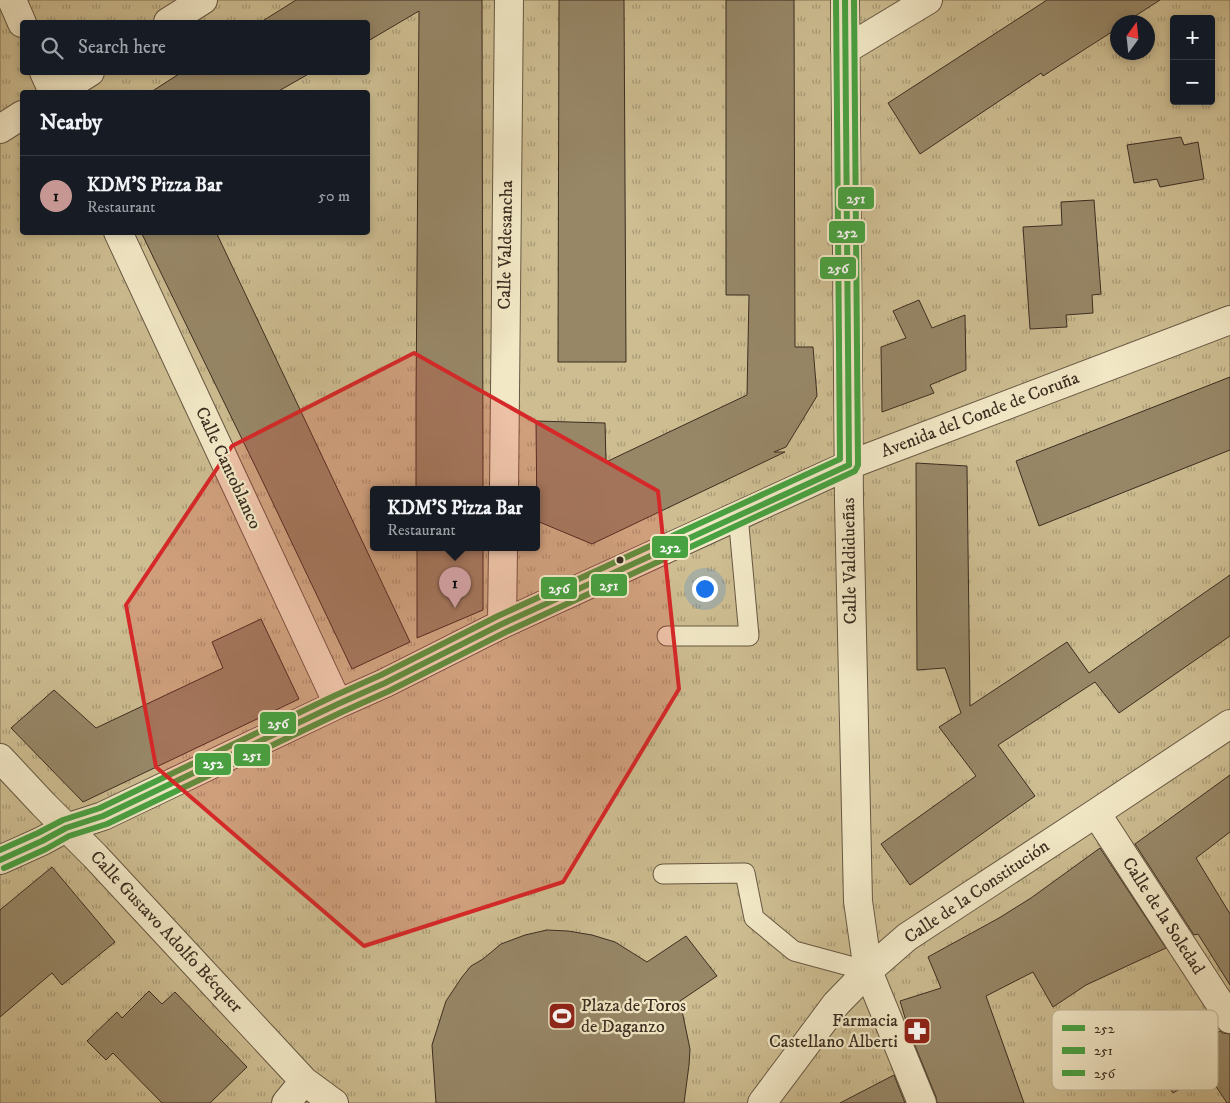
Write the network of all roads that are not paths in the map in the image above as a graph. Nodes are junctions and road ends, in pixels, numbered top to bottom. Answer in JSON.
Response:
{"nodes":[{"id":1,"x":12,"y":0,"type":"edge"},
{"id":2,"x":203,"y":0,"type":"edge"},
{"id":3,"x":508,"y":0,"type":"edge"},
{"id":4,"x":845,"y":0,"type":"edge"},
{"id":5,"x":928,"y":0,"type":"edge"},
{"id":6,"x":21,"y":20,"type":"edge"},
{"id":7,"x":171,"y":20,"type":"edge"},
{"id":8,"x":845,"y":50,"type":"junction"},
{"id":9,"x":45,"y":75,"type":"edge"},
{"id":10,"x":85,"y":75,"type":"edge"},
{"id":11,"x":52,"y":90,"type":"edge"},
{"id":12,"x":61,"y":90,"type":"edge"},
{"id":13,"x":20,"y":116,"type":"edge"},
{"id":14,"x":0,"y":129,"type":"edge"},
{"id":15,"x":119,"y":235,"type":"edge"},
{"id":16,"x":1230,"y":320,"type":"edge"},
{"id":17,"x":849,"y":465,"type":"junction"},
{"id":18,"x":504,"y":486,"type":"edge"},
{"id":19,"x":738,"y":515,"type":"junction"},
{"id":20,"x":503,"y":551,"type":"edge"},
{"id":21,"x":502,"y":624,"type":"junction"},
{"id":22,"x":667,"y":636,"type":"dead end"},
{"id":23,"x":338,"y":704,"type":"junction"},
{"id":24,"x":1230,"y":724,"type":"edge"},
{"id":25,"x":0,"y":758,"type":"edge"},
{"id":26,"x":1096,"y":813,"type":"junction"},
{"id":27,"x":66,"y":828,"type":"junction"},
{"id":28,"x":0,"y":860,"type":"edge"},
{"id":29,"x":663,"y":874,"type":"dead end"},
{"id":30,"x":868,"y":971,"type":"junction"},
{"id":31,"x":1230,"y":1019,"type":"edge"},
{"id":32,"x":304,"y":1081,"type":"junction"},
{"id":33,"x":286,"y":1103,"type":"edge"},
{"id":34,"x":334,"y":1103,"type":"edge"},
{"id":35,"x":762,"y":1103,"type":"edge"},
{"id":36,"x":922,"y":1103,"type":"edge"}],
"edges":[{"from":1,"to":6,"type":"street"},
{"from":2,"to":7,"type":"street"},
{"from":3,"to":18,"type":"street","name":"Calle Valdesancha"},
{"from":4,"to":8,"type":"street","name":"Calle Valdidueñas"},
{"from":5,"to":8,"type":"street"},
{"from":8,"to":17,"type":"street","name":"Calle Valdidueñas"},
{"from":9,"to":11,"type":"street"},
{"from":10,"to":12,"type":"street"},
{"from":13,"to":14,"type":"street"},
{"from":15,"to":23,"type":"street","name":"Calle Cantoblanco"},
{"from":16,"to":17,"type":"street","name":"Avenida del Conde de Coruña"},
{"from":17,"to":19,"type":"street","name":"Avenida del Conde de Coruña"},
{"from":17,"to":30,"type":"street","name":"Calle Valdidueñas"},
{"from":19,"to":21,"type":"street","name":"Avenida del Conde de Coruña"},
{"from":19,"to":22,"type":"lane"},
{"from":20,"to":21,"type":"street"},
{"from":21,"to":23,"type":"street","name":"Avenida del Conde de Coruña"},
{"from":23,"to":27,"type":"street","name":"Avenida del Conde de Coruña"},
{"from":24,"to":26,"type":"street","name":"Calle de la Constitución"},
{"from":25,"to":27,"type":"street","name":"Calle Gustavo Adolfo Bécquer"},
{"from":26,"to":30,"type":"street","name":"Calle de la Constitución"},
{"from":26,"to":31,"type":"street","name":"Calle de la Soledad"},
{"from":27,"to":28,"type":"street","name":"Avenida del Conde de Coruña"},
{"from":27,"to":32,"type":"street","name":"Calle Gustavo Adolfo Bécquer"},
{"from":29,"to":30,"type":"lane"},
{"from":30,"to":35,"type":"street","name":"Calle de la Constitución"},
{"from":30,"to":36,"type":"street","name":"Calle Valdidueñas"},
{"from":32,"to":33,"type":"street"},
{"from":32,"to":34,"type":"street","name":"Calle Gustavo Adolfo Bécquer"}]}
